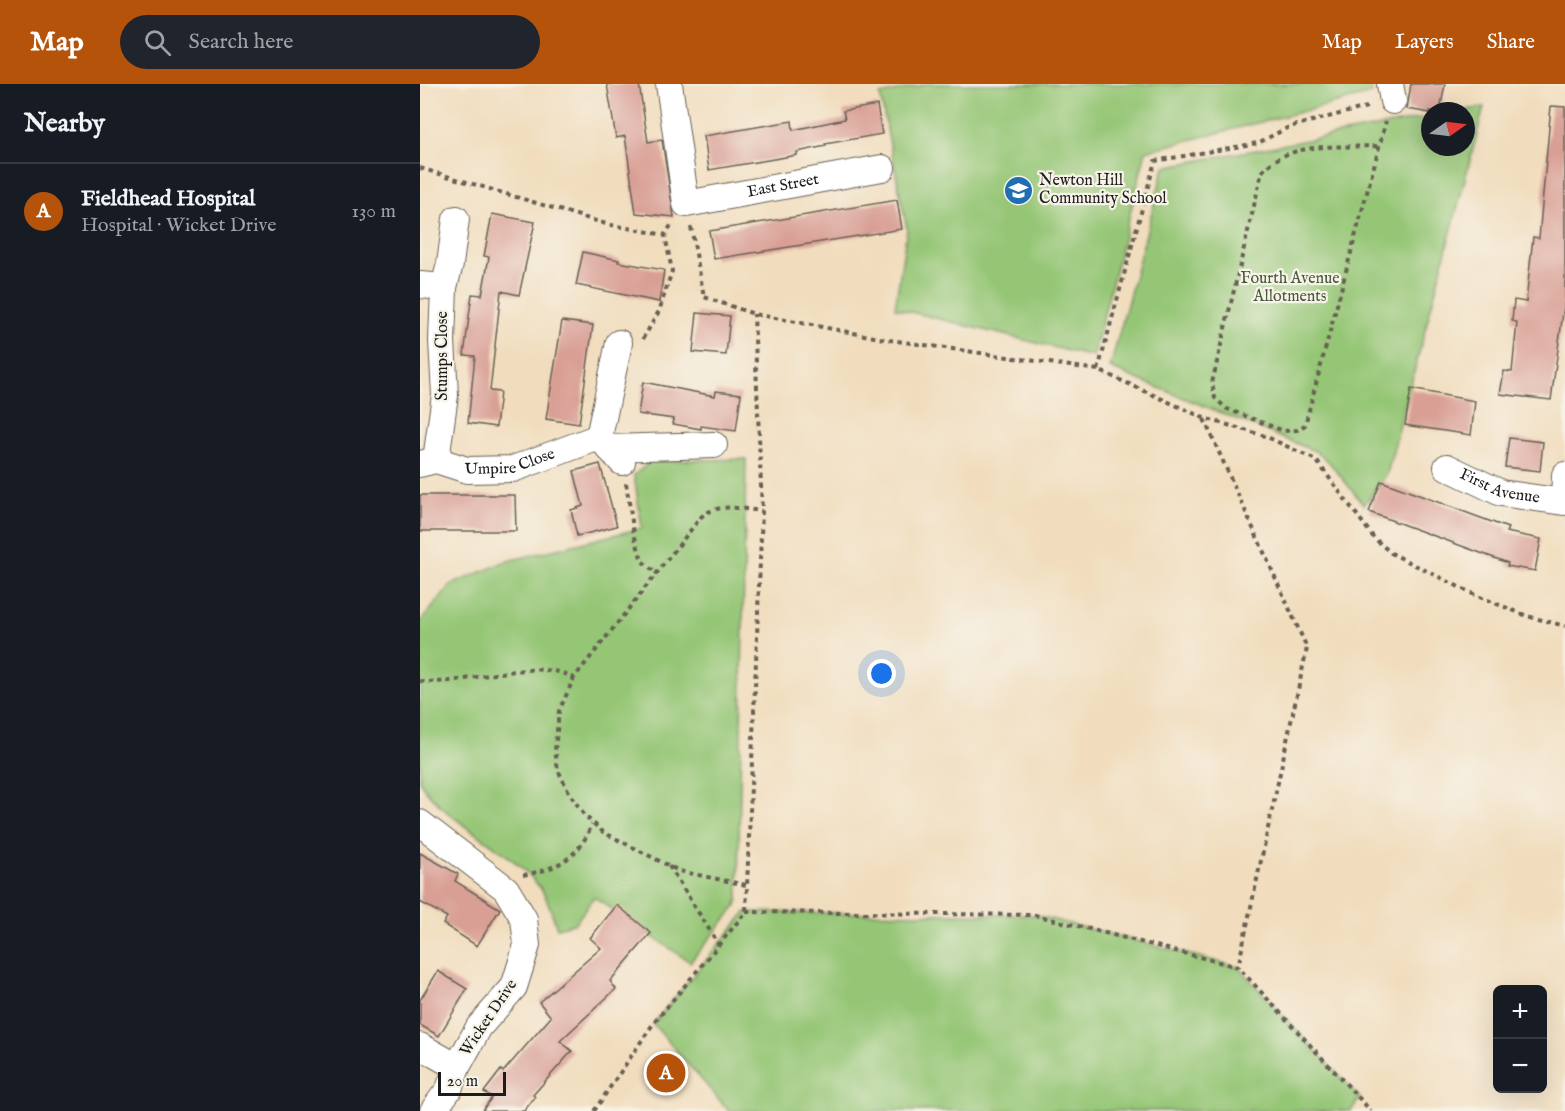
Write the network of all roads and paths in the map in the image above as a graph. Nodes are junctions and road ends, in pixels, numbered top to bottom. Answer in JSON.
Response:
{"nodes":[{"id":1,"x":669,"y":84,"type":"edge"},
{"id":2,"x":1391,"y":92,"type":"edge"},
{"id":3,"x":1377,"y":146,"type":"joint"},
{"id":4,"x":420,"y":168,"type":"edge"},
{"id":5,"x":882,"y":168,"type":"dead end"},
{"id":6,"x":686,"y":204,"type":"junction"},
{"id":7,"x":456,"y":219,"type":"dead end"},
{"id":8,"x":665,"y":235,"type":"junction"},
{"id":9,"x":432,"y":286,"type":"edge"},
{"id":10,"x":754,"y":314,"type":"junction"},
{"id":11,"x":619,"y":343,"type":"joint"},
{"id":12,"x":1098,"y":370,"type":"junction"},
{"id":13,"x":1204,"y":418,"type":"junction"},
{"id":14,"x":714,"y":445,"type":"dead end"},
{"id":15,"x":610,"y":449,"type":"junction"},
{"id":16,"x":428,"y":462,"type":"edge"},
{"id":17,"x":1447,"y":466,"type":"dead end"},
{"id":18,"x":1565,"y":475,"type":"edge"},
{"id":19,"x":1564,"y":502,"type":"edge"},
{"id":20,"x":762,"y":511,"type":"junction"},
{"id":21,"x":656,"y":573,"type":"junction"},
{"id":22,"x":1565,"y":626,"type":"edge"},
{"id":23,"x":574,"y":678,"type":"junction"},
{"id":24,"x":420,"y":681,"type":"edge"},
{"id":25,"x":420,"y":824,"type":"edge"},
{"id":26,"x":592,"y":824,"type":"junction"},
{"id":27,"x":668,"y":866,"type":"junction"},
{"id":28,"x":496,"y":880,"type":"junction"},
{"id":29,"x":746,"y":885,"type":"junction"},
{"id":30,"x":746,"y":912,"type":"junction"},
{"id":31,"x":719,"y":945,"type":"junction"},
{"id":32,"x":1238,"y":967,"type":"junction"},
{"id":33,"x":420,"y":1046,"type":"edge"},
{"id":34,"x":457,"y":1067,"type":"junction"},
{"id":35,"x":433,"y":1111,"type":"edge"},
{"id":36,"x":594,"y":1111,"type":"edge"},
{"id":37,"x":1371,"y":1111,"type":"edge"}],
"edges":[{"from":1,"to":6,"type":"street"},
{"from":2,"to":12,"type":"path"},
{"from":3,"to":3,"type":"path"},
{"from":4,"to":8,"type":"path"},
{"from":5,"to":6,"type":"street","name":"East Street"},
{"from":6,"to":8,"type":"path"},
{"from":6,"to":10,"type":"path"},
{"from":7,"to":9,"type":"street","name":"Stumps Close"},
{"from":8,"to":11,"type":"path"},
{"from":9,"to":16,"type":"street","name":"Stumps Close"},
{"from":10,"to":12,"type":"path"},
{"from":10,"to":20,"type":"path"},
{"from":11,"to":15,"type":"street"},
{"from":12,"to":13,"type":"path"},
{"from":13,"to":22,"type":"path"},
{"from":13,"to":32,"type":"path"},
{"from":14,"to":15,"type":"street","name":"Umpire Close"},
{"from":15,"to":16,"type":"street","name":"Umpire Close"},
{"from":15,"to":21,"type":"path"},
{"from":17,"to":19,"type":"street","name":"First Avenue"},
{"from":18,"to":19,"type":"street","name":"First Avenue"},
{"from":20,"to":21,"type":"path"},
{"from":20,"to":29,"type":"path"},
{"from":21,"to":23,"type":"path"},
{"from":23,"to":24,"type":"path"},
{"from":23,"to":26,"type":"path"},
{"from":25,"to":28,"type":"street","name":"Wicket Drive"},
{"from":26,"to":27,"type":"path"},
{"from":26,"to":28,"type":"path"},
{"from":27,"to":29,"type":"path"},
{"from":27,"to":31,"type":"path"},
{"from":28,"to":34,"type":"street","name":"Wicket Drive"},
{"from":29,"to":30,"type":"path"},
{"from":30,"to":31,"type":"path"},
{"from":30,"to":32,"type":"path"},
{"from":31,"to":36,"type":"path"},
{"from":32,"to":37,"type":"path"},
{"from":33,"to":34,"type":"street"},
{"from":34,"to":35,"type":"street","name":"Wicket Drive"}]}
